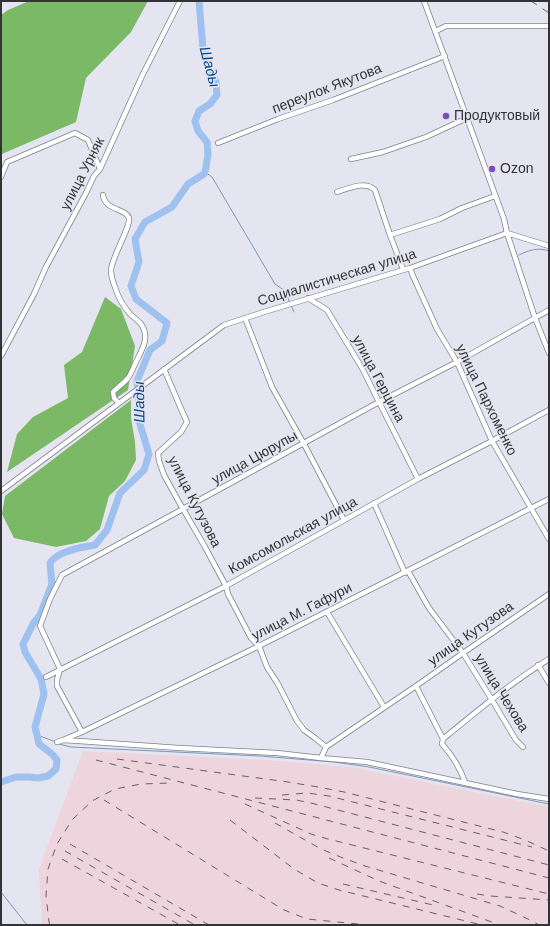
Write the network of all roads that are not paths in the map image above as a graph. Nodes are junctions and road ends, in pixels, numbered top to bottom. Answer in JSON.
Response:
{"nodes":[{"id":1,"x":180,"y":1,"type":"edge"},
{"id":2,"x":424,"y":1,"type":"edge"},
{"id":3,"x":549,"y":26,"type":"edge"},
{"id":4,"x":436,"y":31,"type":"junction"},
{"id":5,"x":445,"y":56,"type":"junction"},
{"id":6,"x":467,"y":118,"type":"junction"},
{"id":7,"x":218,"y":143,"type":"dead end"},
{"id":8,"x":352,"y":159,"type":"dead end"},
{"id":9,"x":100,"y":169,"type":"junction"},
{"id":10,"x":1,"y":177,"type":"edge"},
{"id":11,"x":337,"y":192,"type":"dead end"},
{"id":12,"x":103,"y":195,"type":"dead end"},
{"id":13,"x":495,"y":196,"type":"junction"},
{"id":14,"x":507,"y":233,"type":"junction"},
{"id":15,"x":390,"y":235,"type":"junction"},
{"id":16,"x":549,"y":246,"type":"edge"},
{"id":17,"x":410,"y":268,"type":"junction"},
{"id":18,"x":403,"y":269,"type":"junction"},
{"id":19,"x":308,"y":298,"type":"junction"},
{"id":20,"x":549,"y":310,"type":"edge"},
{"id":21,"x":245,"y":318,"type":"junction"},
{"id":22,"x":536,"y":318,"type":"junction"},
{"id":23,"x":549,"y":353,"type":"edge"},
{"id":24,"x":1,"y":356,"type":"edge"},
{"id":25,"x":457,"y":362,"type":"junction"},
{"id":26,"x":164,"y":370,"type":"junction"},
{"id":27,"x":378,"y":402,"type":"junction"},
{"id":28,"x":119,"y":403,"type":"junction"},
{"id":29,"x":549,"y":410,"type":"edge"},
{"id":30,"x":492,"y":441,"type":"junction"},
{"id":31,"x":304,"y":444,"type":"junction"},
{"id":32,"x":418,"y":479,"type":"junction"},
{"id":33,"x":1,"y":491,"type":"edge"},
{"id":34,"x":549,"y":499,"type":"edge"},
{"id":35,"x":374,"y":503,"type":"junction"},
{"id":36,"x":531,"y":509,"type":"junction"},
{"id":37,"x":183,"y":510,"type":"junction"},
{"id":38,"x":344,"y":520,"type":"junction"},
{"id":39,"x":549,"y":539,"type":"edge"},
{"id":40,"x":407,"y":572,"type":"junction"},
{"id":41,"x":226,"y":586,"type":"junction"},
{"id":42,"x":549,"y":594,"type":"edge"},
{"id":43,"x":327,"y":612,"type":"junction"},
{"id":44,"x":259,"y":646,"type":"junction"},
{"id":45,"x":463,"y":653,"type":"junction"},
{"id":46,"x":549,"y":658,"type":"edge"},
{"id":47,"x":538,"y":665,"type":"junction"},
{"id":48,"x":60,"y":669,"type":"junction"},
{"id":49,"x":46,"y":677,"type":"dead end"},
{"id":50,"x":549,"y":683,"type":"edge"},
{"id":51,"x":416,"y":686,"type":"junction"},
{"id":52,"x":492,"y":700,"type":"junction"},
{"id":53,"x":384,"y":707,"type":"junction"},
{"id":54,"x":82,"y":732,"type":"junction"},
{"id":55,"x":443,"y":739,"type":"junction"},
{"id":56,"x":63,"y":740,"type":"junction"},
{"id":57,"x":57,"y":742,"type":"dead end"},
{"id":58,"x":326,"y":747,"type":"junction"},
{"id":59,"x":524,"y":747,"type":"dead end"},
{"id":60,"x":321,"y":758,"type":"junction"},
{"id":61,"x":465,"y":782,"type":"junction"},
{"id":62,"x":549,"y":799,"type":"edge"}],
"edges":[{"from":1,"to":9,"type":"street","name":"улица Урняк"},
{"from":2,"to":4,"type":"street"},
{"from":3,"to":4,"type":"street"},
{"from":4,"to":5,"type":"street"},
{"from":5,"to":6,"type":"street"},
{"from":5,"to":7,"type":"street","name":"переулок Якутова"},
{"from":6,"to":8,"type":"street"},
{"from":6,"to":13,"type":"street"},
{"from":9,"to":10,"type":"street"},
{"from":9,"to":24,"type":"street","name":"улица Урняк"},
{"from":11,"to":15,"type":"street"},
{"from":12,"to":28,"type":"street"},
{"from":13,"to":14,"type":"street"},
{"from":13,"to":15,"type":"street"},
{"from":14,"to":16,"type":"street"},
{"from":14,"to":17,"type":"street","name":"Социалистическая улица"},
{"from":14,"to":22,"type":"street"},
{"from":15,"to":18,"type":"street"},
{"from":17,"to":18,"type":"street","name":"Социалистическая улица"},
{"from":17,"to":25,"type":"street","name":"улица Пархоменко"},
{"from":18,"to":19,"type":"street","name":"Социалистическая улица"},
{"from":19,"to":21,"type":"street","name":"Социалистическая улица"},
{"from":19,"to":27,"type":"street","name":"улица Герцина"},
{"from":20,"to":22,"type":"street","name":"улица Цюрупы"},
{"from":21,"to":26,"type":"street","name":"Социалистическая улица"},
{"from":21,"to":31,"type":"street"},
{"from":22,"to":23,"type":"street"},
{"from":22,"to":25,"type":"street","name":"улица Цюрупы"},
{"from":25,"to":27,"type":"street","name":"улица Цюрупы"},
{"from":25,"to":30,"type":"street","name":"улица Пархоменко"},
{"from":26,"to":28,"type":"street","name":"Социалистическая улица"},
{"from":26,"to":37,"type":"street","name":"улица Кутузова"},
{"from":27,"to":31,"type":"street","name":"улица Цюрупы"},
{"from":27,"to":32,"type":"street","name":"улица Герцина"},
{"from":28,"to":33,"type":"street","name":"Социалистическая улица"},
{"from":29,"to":30,"type":"street","name":"Комсомольская улица"},
{"from":30,"to":32,"type":"street","name":"Комсомольская улица"},
{"from":30,"to":36,"type":"street","name":"улица Пархоменко"},
{"from":31,"to":37,"type":"street","name":"улица Цюрупы"},
{"from":31,"to":38,"type":"street"},
{"from":32,"to":35,"type":"street","name":"Комсомольская улица"},
{"from":34,"to":36,"type":"street","name":"улица М. Гафури"},
{"from":35,"to":38,"type":"street","name":"Комсомольская улица"},
{"from":35,"to":40,"type":"street","name":"улица Чехова"},
{"from":36,"to":39,"type":"street","name":"улица Пархоменко"},
{"from":36,"to":40,"type":"street","name":"улица М. Гафури"},
{"from":37,"to":41,"type":"street","name":"улица Кутузова"},
{"from":37,"to":48,"type":"street","name":"улица Цюрупы"},
{"from":38,"to":41,"type":"street","name":"Комсомольская улица"},
{"from":40,"to":43,"type":"street","name":"улица М. Гафури"},
{"from":40,"to":45,"type":"street","name":"улица Чехова"},
{"from":41,"to":44,"type":"street","name":"улица Кутузова"},
{"from":41,"to":48,"type":"street","name":"Комсомольская улица"},
{"from":42,"to":45,"type":"street","name":"улица Кутузова"},
{"from":43,"to":44,"type":"street","name":"улица М. Гафури"},
{"from":43,"to":53,"type":"street"},
{"from":44,"to":54,"type":"street","name":"улица М. Гафури"},
{"from":44,"to":58,"type":"street","name":"улица Кутузова"},
{"from":45,"to":51,"type":"street","name":"улица Кутузова"},
{"from":45,"to":52,"type":"street","name":"улица Чехова"},
{"from":46,"to":47,"type":"street"},
{"from":47,"to":50,"type":"street"},
{"from":47,"to":52,"type":"street"},
{"from":48,"to":49,"type":"street","name":"Комсомольская улица"},
{"from":48,"to":54,"type":"street"},
{"from":51,"to":53,"type":"street","name":"улица Кутузова"},
{"from":51,"to":55,"type":"street"},
{"from":52,"to":55,"type":"street"},
{"from":52,"to":59,"type":"street","name":"улица Чехова"},
{"from":53,"to":58,"type":"street","name":"улица Кутузова"},
{"from":54,"to":56,"type":"street","name":"улица М. Гафури"},
{"from":55,"to":61,"type":"street"},
{"from":56,"to":57,"type":"street","name":"улица М. Гафури"},
{"from":56,"to":60,"type":"street"},
{"from":58,"to":60,"type":"street"},
{"from":60,"to":61,"type":"street"},
{"from":61,"to":62,"type":"street"}]}
